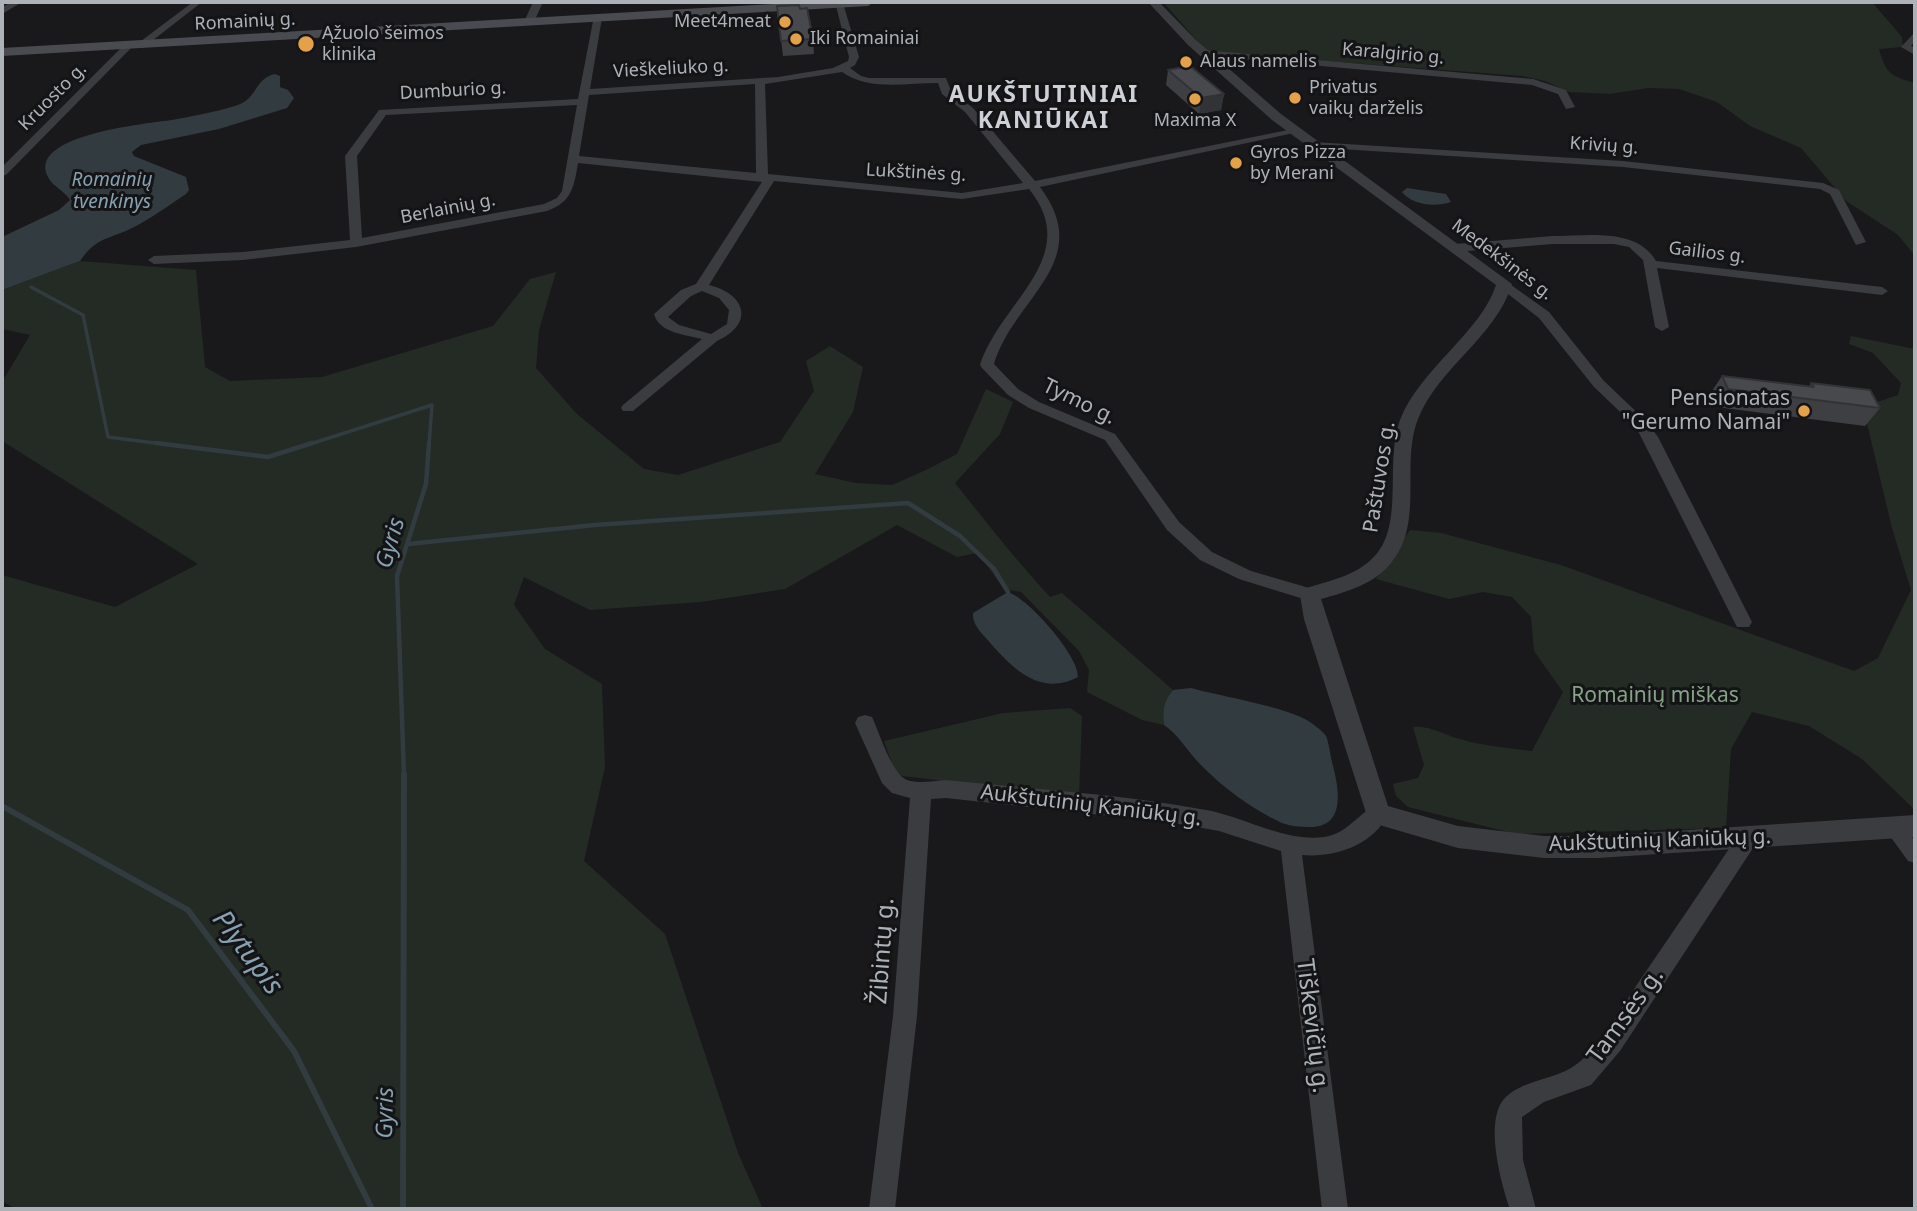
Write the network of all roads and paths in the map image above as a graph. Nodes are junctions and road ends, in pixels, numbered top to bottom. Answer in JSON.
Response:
{"nodes":[{"id":1,"x":18,"y":2,"type":"edge"},
{"id":2,"x":198,"y":2,"type":"edge"},
{"id":3,"x":538,"y":2,"type":"edge"},
{"id":4,"x":868,"y":2,"type":"edge"},
{"id":5,"x":1153,"y":2,"type":"edge"},
{"id":6,"x":839,"y":4,"type":"edge"},
{"id":7,"x":2,"y":11,"type":"edge"},
{"id":8,"x":597,"y":18,"type":"junction"},
{"id":9,"x":528,"y":22,"type":"junction"},
{"id":10,"x":1915,"y":35,"type":"edge"},
{"id":11,"x":134,"y":46,"type":"junction"},
{"id":12,"x":2,"y":52,"type":"edge"},
{"id":13,"x":1915,"y":52,"type":"edge"},
{"id":14,"x":1203,"y":53,"type":"junction"},
{"id":15,"x":844,"y":68,"type":"junction"},
{"id":16,"x":760,"y":81,"type":"junction"},
{"id":17,"x":583,"y":97,"type":"junction"},
{"id":18,"x":1570,"y":107,"type":"dead end"},
{"id":19,"x":1294,"y":130,"type":"junction"},
{"id":20,"x":1313,"y":145,"type":"junction"},
{"id":21,"x":573,"y":159,"type":"junction"},
{"id":22,"x":2,"y":173,"type":"edge"},
{"id":23,"x":766,"y":179,"type":"junction"},
{"id":24,"x":1033,"y":185,"type":"junction"},
{"id":25,"x":1860,"y":242,"type":"dead end"},
{"id":26,"x":356,"y":243,"type":"junction"},
{"id":27,"x":1455,"y":248,"type":"junction"},
{"id":28,"x":154,"y":260,"type":"dead end"},
{"id":29,"x":1651,"y":264,"type":"junction"},
{"id":30,"x":1504,"y":284,"type":"junction"},
{"id":31,"x":701,"y":287,"type":"junction"},
{"id":32,"x":1882,"y":291,"type":"dead end"},
{"id":33,"x":1662,"y":327,"type":"dead end"},
{"id":34,"x":712,"y":338,"type":"junction"},
{"id":35,"x":628,"y":408,"type":"dead end"},
{"id":36,"x":1310,"y":595,"type":"junction"},
{"id":37,"x":1742,"y":622,"type":"dead end"},
{"id":38,"x":865,"y":723,"type":"dead end"},
{"id":39,"x":921,"y":791,"type":"junction"},
{"id":40,"x":1378,"y":814,"type":"junction"},
{"id":41,"x":1905,"y":828,"type":"edge"},
{"id":42,"x":1748,"y":838,"type":"junction"},
{"id":43,"x":1290,"y":842,"type":"junction"},
{"id":44,"x":1915,"y":854,"type":"edge"},
{"id":45,"x":882,"y":1209,"type":"edge"},
{"id":46,"x":1335,"y":1209,"type":"edge"},
{"id":47,"x":1523,"y":1209,"type":"edge"}],
"edges":[{"from":1,"to":7,"type":"street"},
{"from":2,"to":11,"type":"street","name":"Kruosto g."},
{"from":3,"to":9,"type":"street"},
{"from":4,"to":6,"type":"main road","name":"Romainių g."},
{"from":5,"to":14,"type":"street","name":"Medekšinės g."},
{"from":6,"to":8,"type":"main road","name":"Romainių g."},
{"from":6,"to":15,"type":"street"},
{"from":8,"to":9,"type":"main road","name":"Romainių g."},
{"from":8,"to":17,"type":"street","name":"Berlainių g."},
{"from":9,"to":11,"type":"main road","name":"Romainių g."},
{"from":10,"to":13,"type":"street"},
{"from":11,"to":12,"type":"main road","name":"Romainių g."},
{"from":11,"to":22,"type":"street","name":"Kruosto g."},
{"from":14,"to":18,"type":"street","name":"Karalgirio g."},
{"from":14,"to":19,"type":"street","name":"Medekšinės g."},
{"from":15,"to":16,"type":"street","name":"Vieškeliuko g."},
{"from":15,"to":24,"type":"street"},
{"from":16,"to":17,"type":"street","name":"Vieškeliuko g."},
{"from":16,"to":23,"type":"street","name":"Vieškeliuko g."},
{"from":17,"to":21,"type":"street","name":"Berlainių g."},
{"from":17,"to":26,"type":"street","name":"Dumburio g."},
{"from":19,"to":20,"type":"street","name":"Medekšinės g."},
{"from":19,"to":24,"type":"street","name":"Lukštinės g."},
{"from":20,"to":25,"type":"street","name":"Krivių g."},
{"from":20,"to":27,"type":"street","name":"Medekšinės g."},
{"from":21,"to":23,"type":"street","name":"Lukštinės g."},
{"from":21,"to":26,"type":"street","name":"Berlainių g."},
{"from":23,"to":24,"type":"street","name":"Lukštinės g."},
{"from":23,"to":31,"type":"street"},
{"from":24,"to":36,"type":"street","name":"Tymo g."},
{"from":26,"to":28,"type":"street","name":"Berlainių g."},
{"from":27,"to":29,"type":"street","name":"Gailios g."},
{"from":27,"to":30,"type":"street","name":"Medekšinės g."},
{"from":29,"to":32,"type":"street","name":"Gailios g."},
{"from":29,"to":33,"type":"street"},
{"from":30,"to":36,"type":"street","name":"Paštuvos g."},
{"from":30,"to":37,"type":"street","name":"Medekšinės g."},
{"from":31,"to":34,"type":"street"},
{"from":31,"to":34,"type":"street"},
{"from":34,"to":35,"type":"street"},
{"from":36,"to":40,"type":"street"},
{"from":38,"to":39,"type":"street"},
{"from":39,"to":43,"type":"street","name":"Aukštutinių Kaniūkų g."},
{"from":39,"to":45,"type":"street","name":"Žibintų g."},
{"from":40,"to":42,"type":"street","name":"Aukštutinių Kaniūkų g."},
{"from":40,"to":43,"type":"street","name":"Aukštutinių Kaniūkų g."},
{"from":41,"to":42,"type":"street","name":"Aukštutinių Kaniūkų g."},
{"from":41,"to":44,"type":"street"},
{"from":42,"to":47,"type":"street","name":"Tamsės g."},
{"from":43,"to":46,"type":"street","name":"Tiškevičių g."}]}
